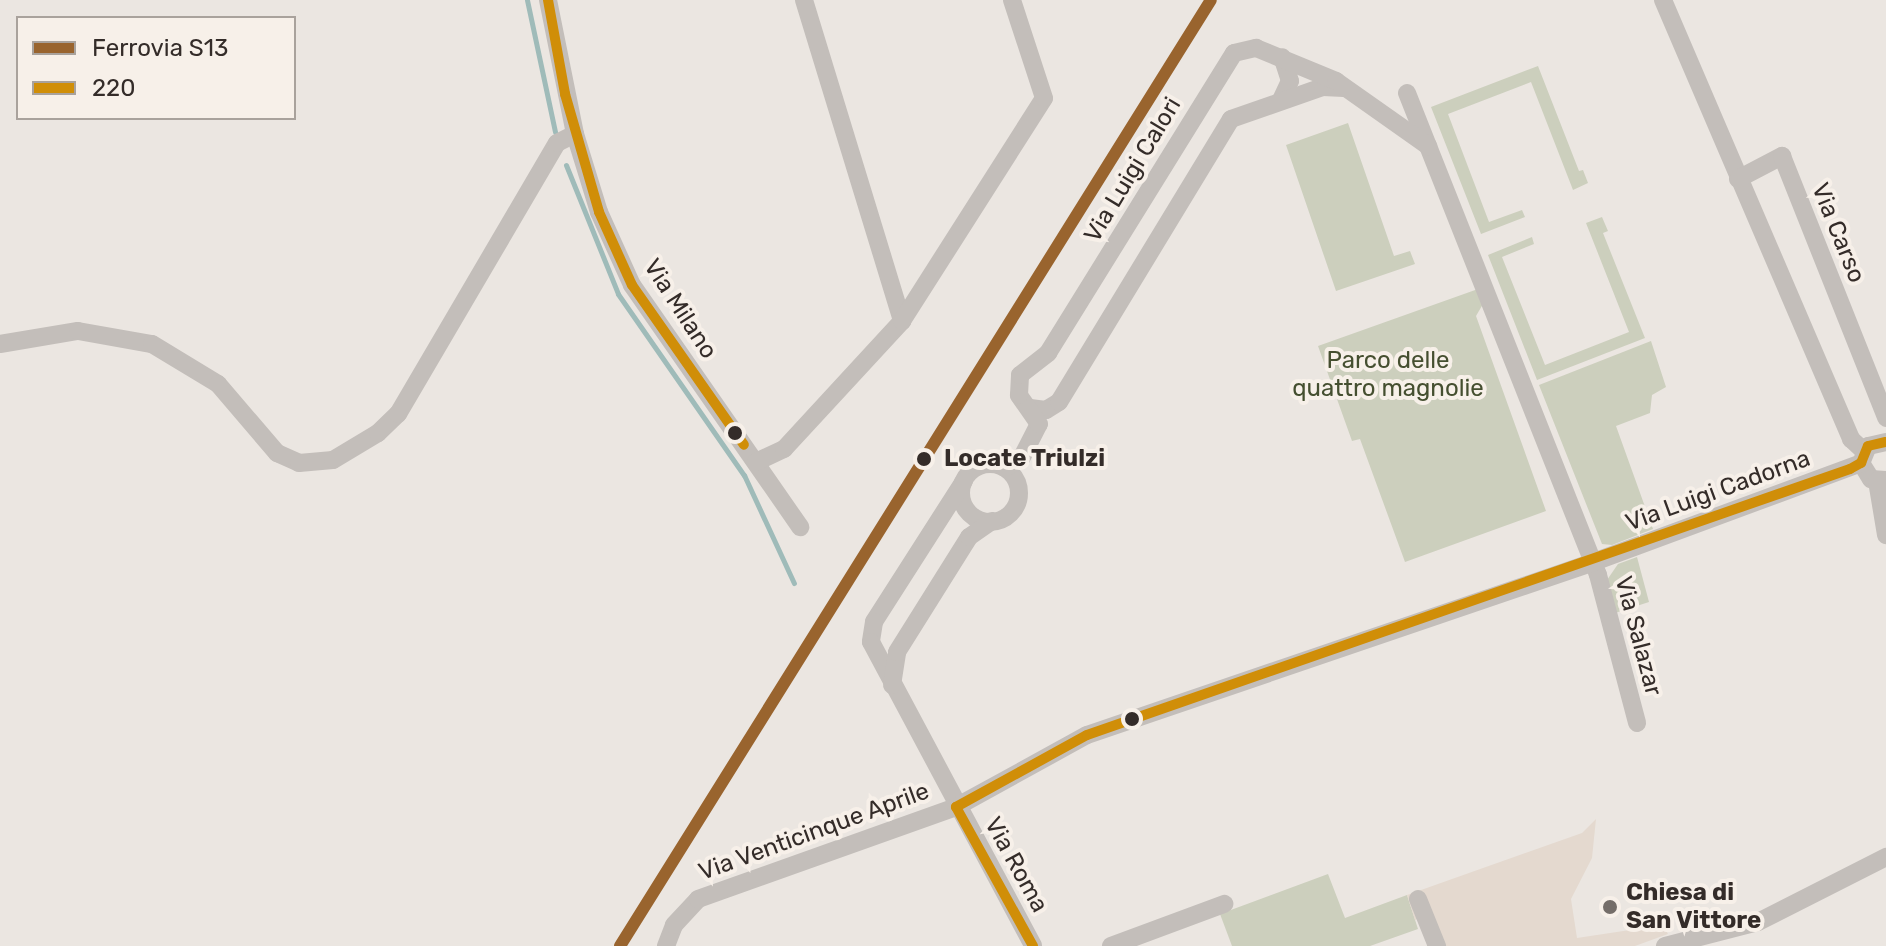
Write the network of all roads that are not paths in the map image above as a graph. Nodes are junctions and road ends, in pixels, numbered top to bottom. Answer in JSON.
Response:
{"nodes":[{"id":1,"x":548,"y":0,"type":"edge"},
{"id":2,"x":804,"y":0,"type":"edge"},
{"id":3,"x":1012,"y":0,"type":"edge"},
{"id":4,"x":1663,"y":0,"type":"edge"},
{"id":5,"x":1282,"y":57,"type":"junction"},
{"id":6,"x":1347,"y":89,"type":"junction"},
{"id":7,"x":1407,"y":93,"type":"dead end"},
{"id":8,"x":1281,"y":100,"type":"junction"},
{"id":9,"x":575,"y":134,"type":"junction"},
{"id":10,"x":1428,"y":146,"type":"junction"},
{"id":11,"x":1738,"y":179,"type":"junction"},
{"id":12,"x":902,"y":321,"type":"junction"},
{"id":13,"x":0,"y":344,"type":"edge"},
{"id":14,"x":1030,"y":408,"type":"junction"},
{"id":15,"x":1886,"y":418,"type":"edge"},
{"id":16,"x":1886,"y":442,"type":"edge"},
{"id":17,"x":1862,"y":457,"type":"junction"},
{"id":18,"x":756,"y":462,"type":"junction"},
{"id":19,"x":1005,"y":468,"type":"junction"},
{"id":20,"x":964,"y":481,"type":"junction"},
{"id":21,"x":1882,"y":481,"type":"edge"},
{"id":22,"x":992,"y":521,"type":"junction"},
{"id":23,"x":800,"y":527,"type":"dead end"},
{"id":24,"x":1886,"y":535,"type":"edge"},
{"id":25,"x":1591,"y":563,"type":"junction"},
{"id":26,"x":892,"y":688,"type":"junction"},
{"id":27,"x":1194,"y":701,"type":"joint"},
{"id":28,"x":1637,"y":723,"type":"dead end"},
{"id":29,"x":956,"y":807,"type":"junction"},
{"id":30,"x":1886,"y":857,"type":"edge"},
{"id":31,"x":1418,"y":899,"type":"dead end"},
{"id":32,"x":1224,"y":904,"type":"dead end"},
{"id":33,"x":666,"y":946,"type":"edge"},
{"id":34,"x":1033,"y":946,"type":"edge"},
{"id":35,"x":1111,"y":946,"type":"edge"},
{"id":36,"x":1437,"y":946,"type":"edge"},
{"id":37,"x":1665,"y":946,"type":"edge"}],
"edges":[{"from":1,"to":9,"type":"street","name":"Via Milano"},
{"from":2,"to":12,"type":"street"},
{"from":3,"to":12,"type":"street"},
{"from":4,"to":11,"type":"street"},
{"from":5,"to":6,"type":"street","name":"Via Luigi Calori"},
{"from":5,"to":8,"type":"street"},
{"from":5,"to":14,"type":"street","name":"Via Luigi Calori"},
{"from":6,"to":8,"type":"street"},
{"from":6,"to":10,"type":"street","name":"Via Luigi Calori"},
{"from":7,"to":10,"type":"street"},
{"from":8,"to":14,"type":"street"},
{"from":9,"to":13,"type":"street"},
{"from":9,"to":18,"type":"street","name":"Via Milano"},
{"from":10,"to":25,"type":"street"},
{"from":11,"to":15,"type":"street","name":"Via Carso"},
{"from":11,"to":17,"type":"street"},
{"from":12,"to":18,"type":"street"},
{"from":14,"to":19,"type":"street","name":"Via Luigi Calori"},
{"from":16,"to":17,"type":"street","name":"Via Luigi Cadorna"},
{"from":17,"to":21,"type":"street"},
{"from":17,"to":25,"type":"street","name":"Via Luigi Cadorna"},
{"from":18,"to":23,"type":"street","name":"Via Milano"},
{"from":19,"to":20,"type":"street"},
{"from":19,"to":22,"type":"street"},
{"from":20,"to":22,"type":"street"},
{"from":20,"to":26,"type":"street"},
{"from":21,"to":24,"type":"street"},
{"from":22,"to":26,"type":"street"},
{"from":25,"to":27,"type":"street","name":"Via Luigi Cadorna"},
{"from":25,"to":28,"type":"street","name":"Via Salazar"},
{"from":26,"to":29,"type":"street","name":"Via Roma"},
{"from":27,"to":29,"type":"street","name":"Via Venticinque Aprile"},
{"from":29,"to":33,"type":"street","name":"Via Venticinque Aprile"},
{"from":29,"to":34,"type":"street","name":"Via Roma"},
{"from":30,"to":37,"type":"street"},
{"from":31,"to":36,"type":"street"},
{"from":32,"to":35,"type":"street"}]}
